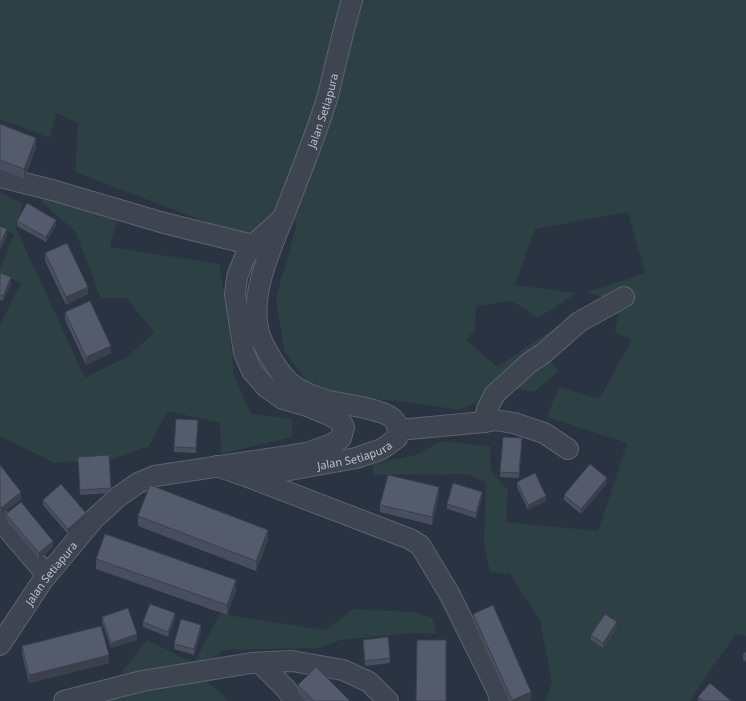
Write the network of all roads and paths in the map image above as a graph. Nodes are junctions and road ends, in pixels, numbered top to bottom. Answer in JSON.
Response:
{"nodes":[{"id":1,"x":352,"y":0,"type":"edge"},
{"id":2,"x":0,"y":177,"type":"edge"},
{"id":3,"x":283,"y":218,"type":"junction"},
{"id":4,"x":253,"y":245,"type":"junction"},
{"id":5,"x":624,"y":297,"type":"dead end"},
{"id":6,"x":485,"y":422,"type":"junction"},
{"id":7,"x":398,"y":430,"type":"junction"},
{"id":8,"x":568,"y":449,"type":"dead end"},
{"id":9,"x":216,"y":466,"type":"junction"},
{"id":10,"x":242,"y":475,"type":"junction"},
{"id":11,"x":0,"y":520,"type":"edge"},
{"id":12,"x":47,"y":575,"type":"junction"},
{"id":13,"x":0,"y":645,"type":"edge"},
{"id":14,"x":260,"y":663,"type":"junction"},
{"id":15,"x":64,"y":701,"type":"edge"},
{"id":16,"x":295,"y":701,"type":"edge"},
{"id":17,"x":388,"y":701,"type":"edge"},
{"id":18,"x":500,"y":701,"type":"edge"}],
"edges":[{"from":1,"to":3,"type":"street","name":"Jalan Setiapura"},
{"from":2,"to":4,"type":"street"},
{"from":3,"to":4,"type":"street","name":"Jalan Setiapura"},
{"from":3,"to":7,"type":"street","name":"Jalan Setiapura"},
{"from":4,"to":9,"type":"street","name":"Jalan Setiapura"},
{"from":5,"to":6,"type":"street"},
{"from":6,"to":7,"type":"street"},
{"from":6,"to":8,"type":"street"},
{"from":7,"to":10,"type":"street","name":"Jalan Setiapura"},
{"from":9,"to":10,"type":"street","name":"Jalan Setiapura"},
{"from":9,"to":12,"type":"street","name":"Jalan Setiapura"},
{"from":10,"to":18,"type":"street"},
{"from":11,"to":12,"type":"street"},
{"from":12,"to":13,"type":"street","name":"Jalan Setiapura"},
{"from":14,"to":15,"type":"street"},
{"from":14,"to":16,"type":"street"},
{"from":14,"to":17,"type":"street"}]}
